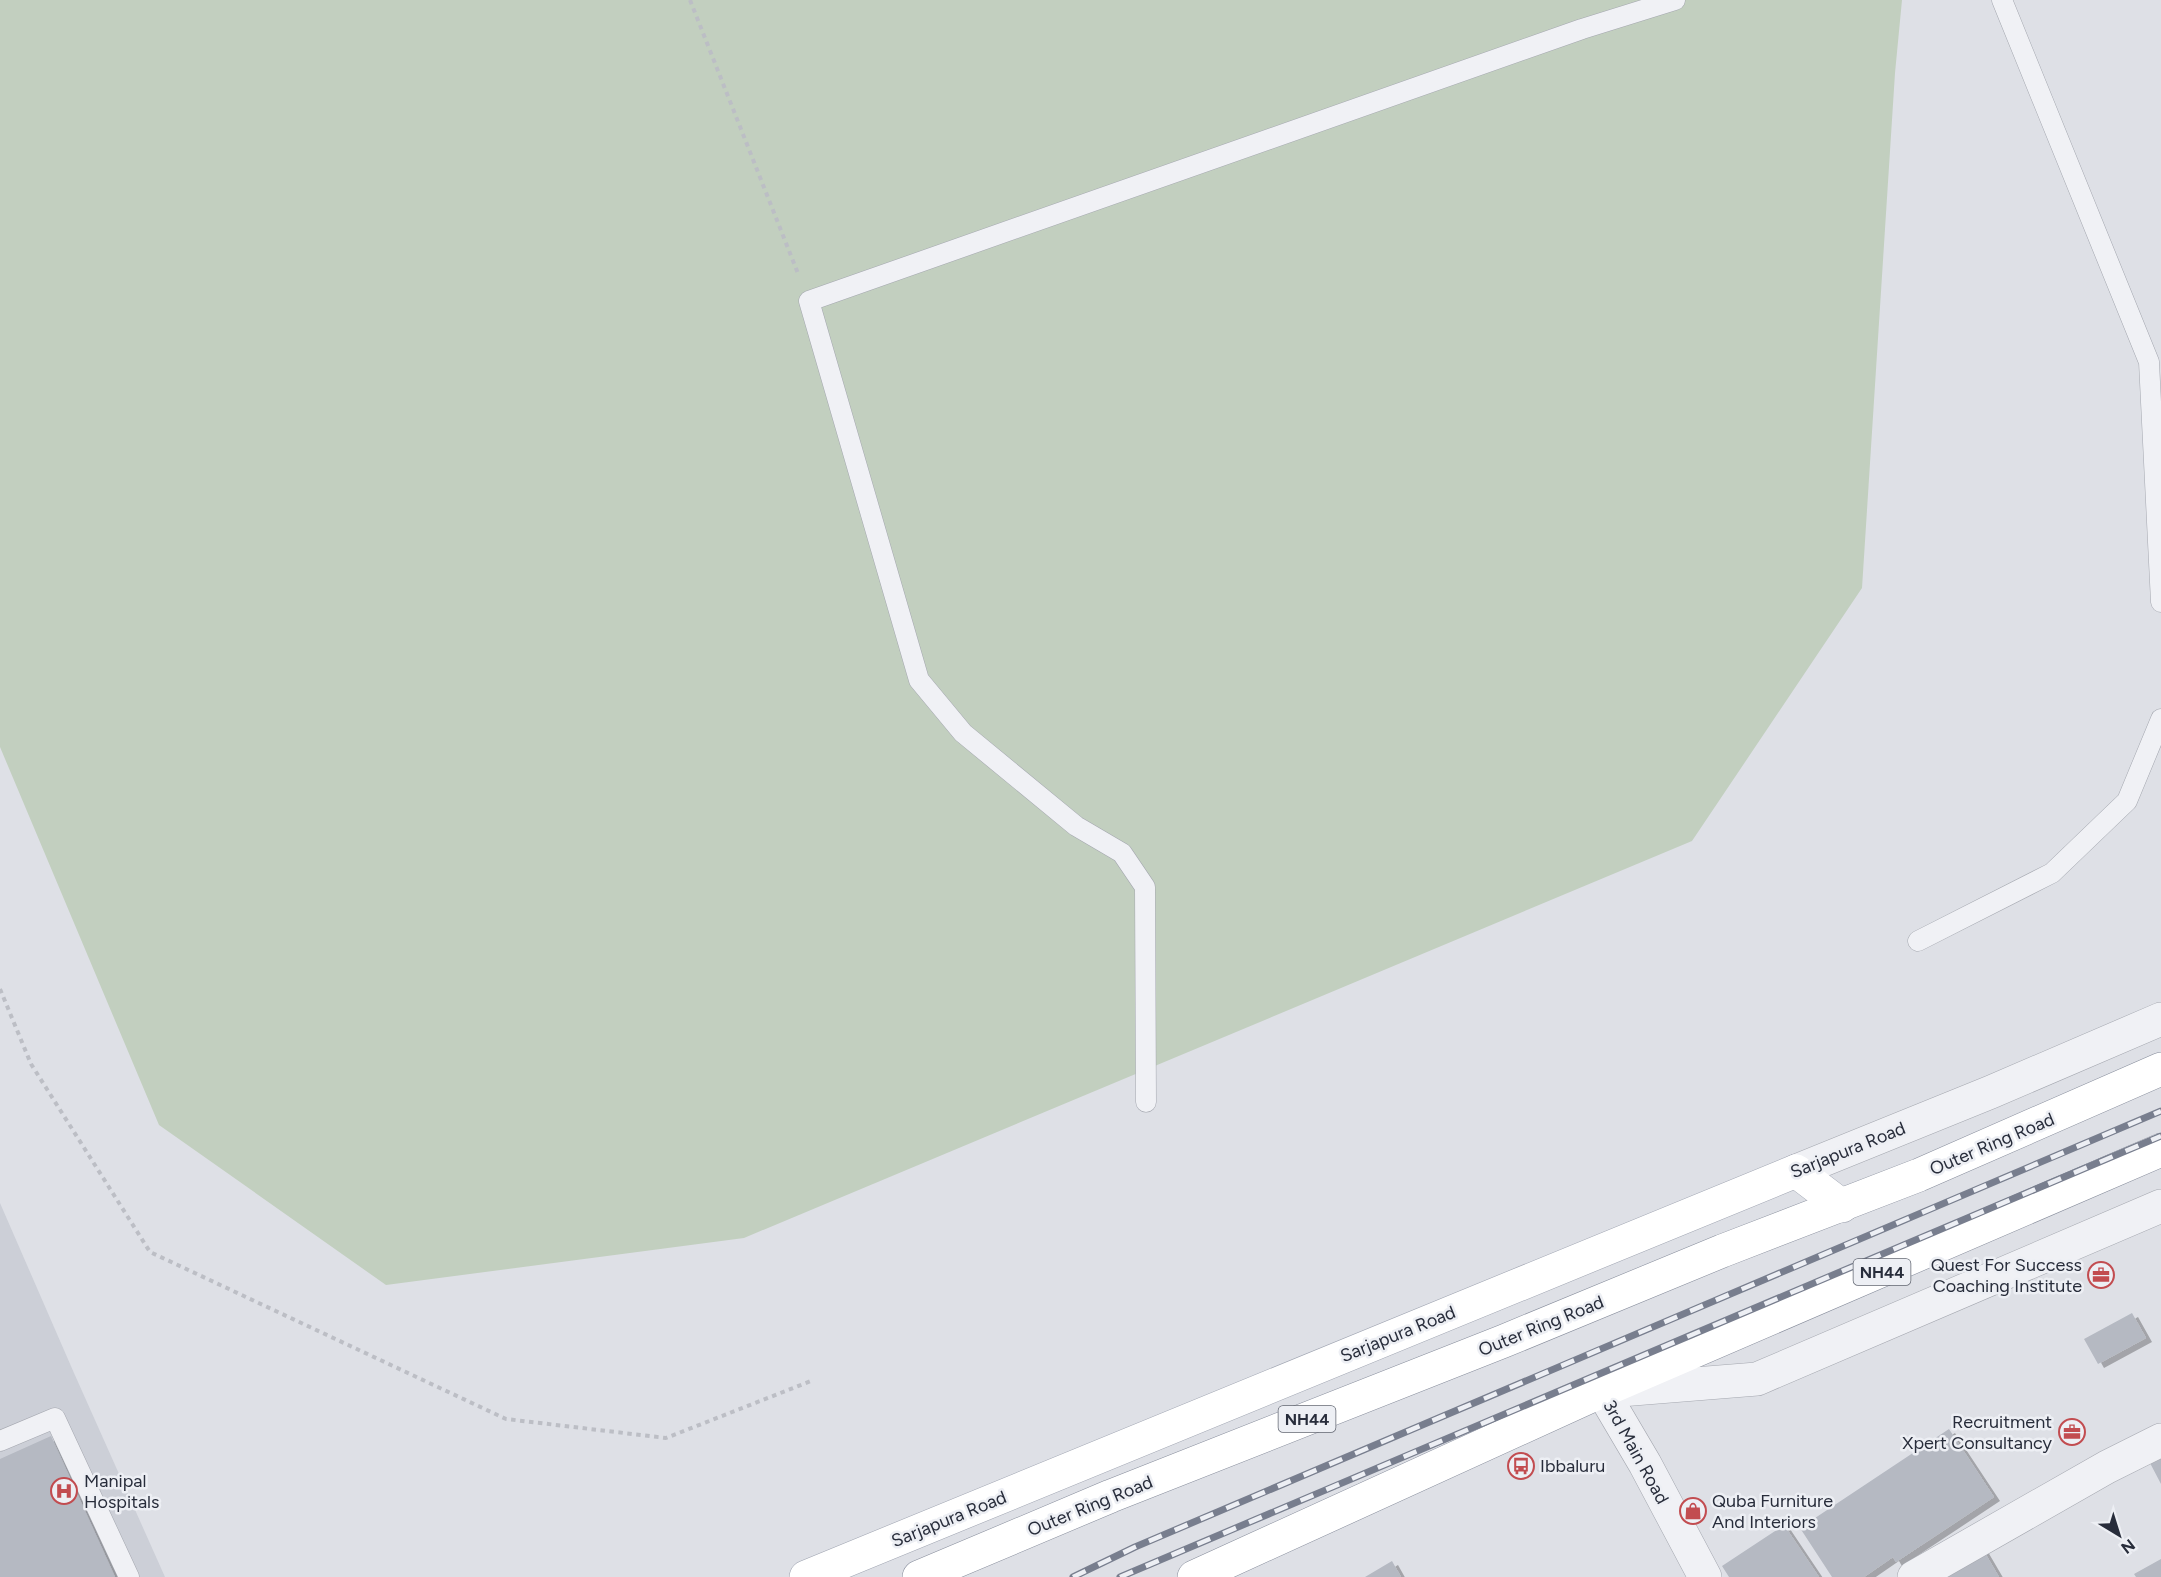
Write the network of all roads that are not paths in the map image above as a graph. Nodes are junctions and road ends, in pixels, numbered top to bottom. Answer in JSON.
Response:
{"nodes":[{"id":1,"x":1675,"y":0,"type":"edge"},
{"id":2,"x":2002,"y":0,"type":"edge"},
{"id":3,"x":2161,"y":602,"type":"edge"},
{"id":4,"x":2161,"y":719,"type":"edge"},
{"id":5,"x":1918,"y":941,"type":"dead end"},
{"id":6,"x":2161,"y":1019,"type":"edge"},
{"id":7,"x":2161,"y":1069,"type":"edge"},
{"id":8,"x":1146,"y":1102,"type":"dead end"},
{"id":9,"x":2161,"y":1150,"type":"edge"},
{"id":10,"x":1796,"y":1171,"type":"junction"},
{"id":11,"x":1842,"y":1206,"type":"junction"},
{"id":12,"x":2161,"y":1206,"type":"edge"},
{"id":13,"x":1602,"y":1391,"type":"junction"},
{"id":14,"x":2161,"y":1440,"type":"edge"},
{"id":15,"x":0,"y":1441,"type":"edge"},
{"id":16,"x":1216,"y":1573,"type":"edge"},
{"id":17,"x":129,"y":1577,"type":"edge"},
{"id":18,"x":806,"y":1577,"type":"edge"},
{"id":19,"x":918,"y":1577,"type":"edge"},
{"id":20,"x":1705,"y":1577,"type":"edge"},
{"id":21,"x":1914,"y":1577,"type":"edge"}],
"edges":[{"from":1,"to":8,"type":"lane"},
{"from":2,"to":3,"type":"lane"},
{"from":4,"to":5,"type":"lane"},
{"from":6,"to":10,"type":"street","name":"Sarjapura Road"},
{"from":7,"to":11,"type":"main road","name":"Outer Ring Road","number":"NH44"},
{"from":9,"to":13,"type":"main road","number":"NH44"},
{"from":10,"to":11,"type":"main road"},
{"from":10,"to":18,"type":"main road","name":"Sarjapura Road"},
{"from":11,"to":19,"type":"main road","name":"Outer Ring Road","number":"NH44"},
{"from":12,"to":13,"type":"street"},
{"from":13,"to":16,"type":"main road","number":"NH44"},
{"from":13,"to":20,"type":"street","name":"3rd Main Road"},
{"from":14,"to":21,"type":"street"},
{"from":15,"to":17,"type":"lane"}]}
